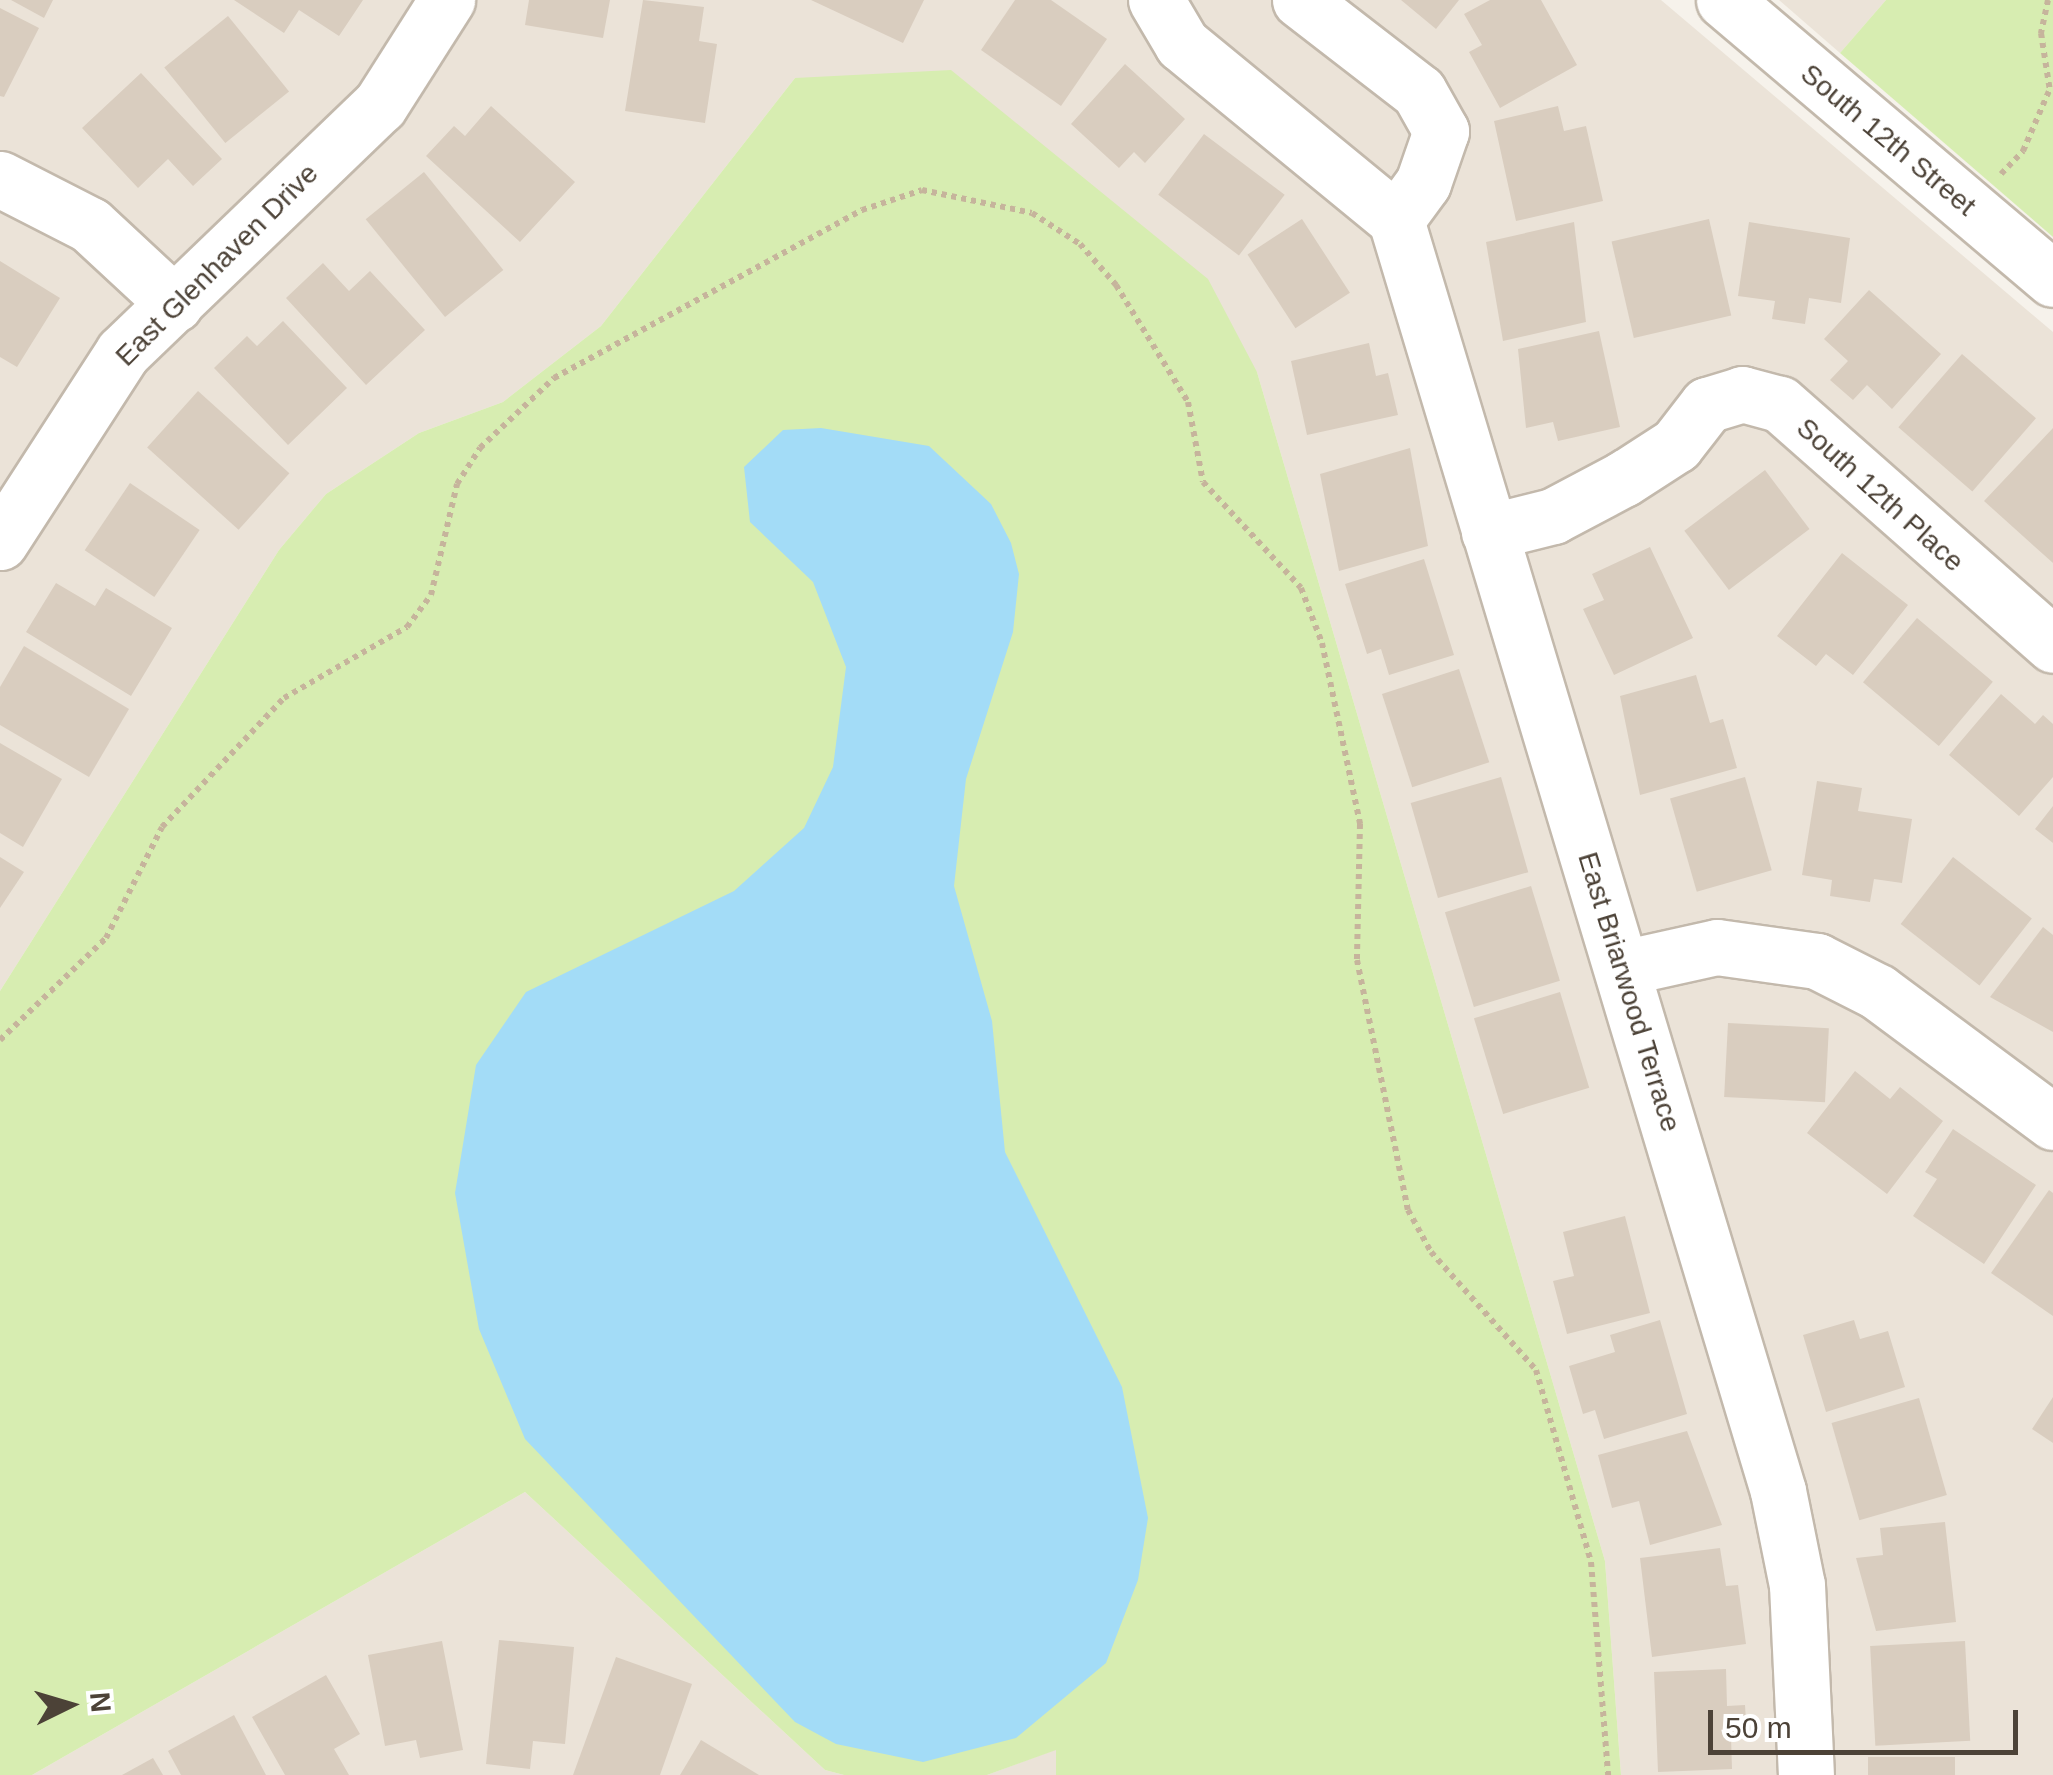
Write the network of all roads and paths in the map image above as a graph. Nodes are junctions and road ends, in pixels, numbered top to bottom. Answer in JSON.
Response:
{"nodes":[{"id":1,"x":448,"y":0,"type":"edge"},
{"id":2,"x":1156,"y":0,"type":"edge"},
{"id":3,"x":1300,"y":0,"type":"edge"},
{"id":4,"x":1724,"y":0,"type":"edge"},
{"id":5,"x":2048,"y":0,"type":"edge"},
{"id":6,"x":2051,"y":92,"type":"edge"},
{"id":7,"x":0,"y":179,"type":"edge"},
{"id":8,"x":1960,"y":200,"type":"junction"},
{"id":9,"x":1396,"y":220,"type":"junction"},
{"id":10,"x":2053,"y":279,"type":"edge"},
{"id":11,"x":176,"y":304,"type":"junction"},
{"id":12,"x":1489,"y":532,"type":"junction"},
{"id":13,"x":0,"y":542,"type":"edge"},
{"id":14,"x":2053,"y":645,"type":"edge"},
{"id":15,"x":1622,"y":968,"type":"junction"},
{"id":16,"x":0,"y":1040,"type":"edge"},
{"id":17,"x":2053,"y":1122,"type":"edge"},
{"id":18,"x":1608,"y":1775,"type":"edge"},
{"id":19,"x":1806,"y":1775,"type":"edge"}],
"edges":[{"from":1,"to":11,"type":"street","name":"East Glenhaven Drive"},
{"from":2,"to":9,"type":"street"},
{"from":3,"to":9,"type":"street"},
{"from":4,"to":8,"type":"street","name":"South 12th Street"},
{"from":5,"to":6,"type":"path"},
{"from":6,"to":8,"type":"path"},
{"from":7,"to":11,"type":"street"},
{"from":8,"to":10,"type":"street","name":"South 12th Street"},
{"from":9,"to":12,"type":"street","name":"East Briarwood Terrace"},
{"from":11,"to":13,"type":"street","name":"East Glenhaven Drive"},
{"from":12,"to":14,"type":"street","name":"South 12th Place"},
{"from":12,"to":15,"type":"street","name":"East Briarwood Terrace"},
{"from":15,"to":17,"type":"street"},
{"from":15,"to":19,"type":"street","name":"East Briarwood Terrace"},
{"from":16,"to":18,"type":"path"}]}
